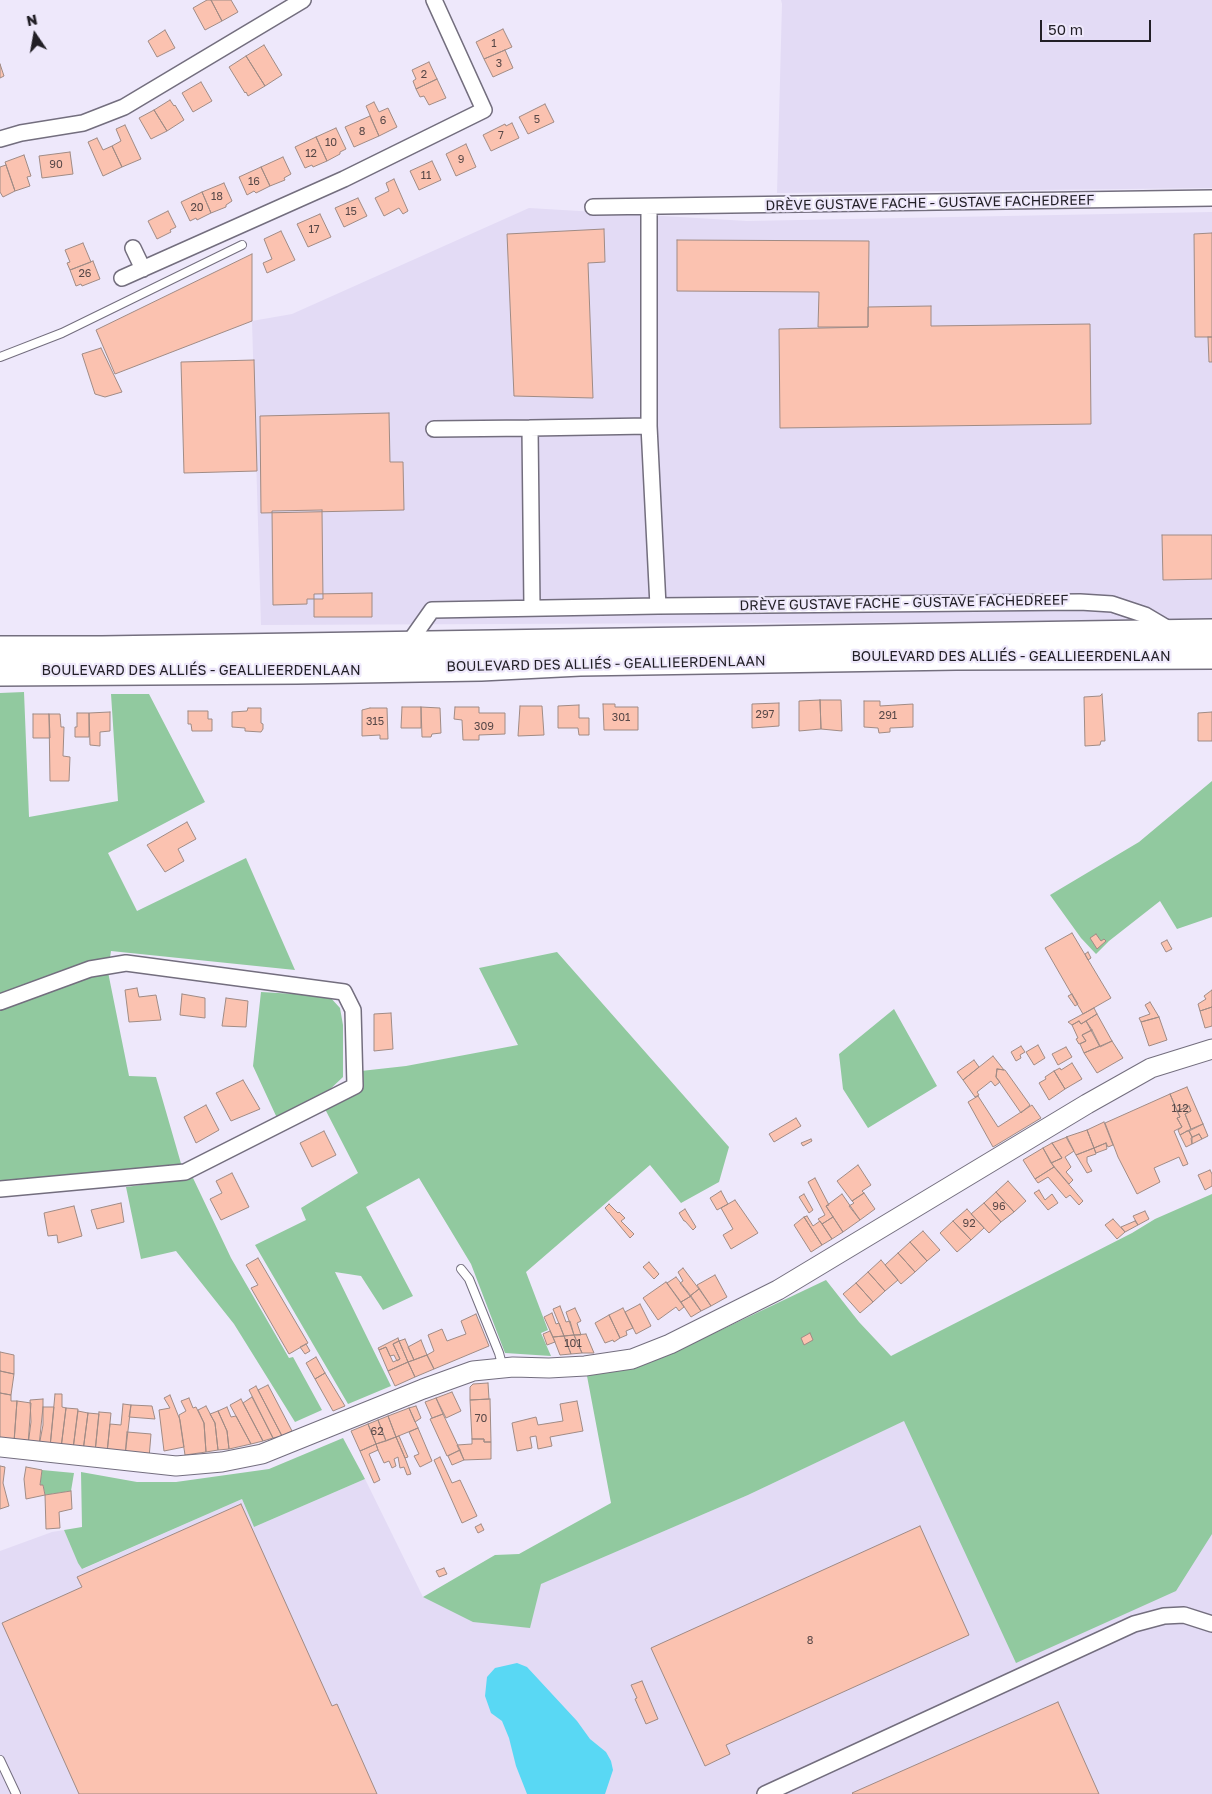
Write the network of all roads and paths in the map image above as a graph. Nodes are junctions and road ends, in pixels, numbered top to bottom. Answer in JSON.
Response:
{"nodes":[{"id":1,"x":303,"y":0,"type":"edge"},
{"id":2,"x":434,"y":0,"type":"edge"},
{"id":3,"x":0,"y":139,"type":"edge"},
{"id":4,"x":1212,"y":198,"type":"edge"},
{"id":5,"x":649,"y":206,"type":"junction"},
{"id":6,"x":594,"y":207,"type":"dead end"},
{"id":7,"x":242,"y":245,"type":"dead end"},
{"id":8,"x":133,"y":248,"type":"dead end"},
{"id":9,"x":143,"y":269,"type":"junction"},
{"id":10,"x":122,"y":278,"type":"dead end"},
{"id":11,"x":0,"y":358,"type":"edge"},
{"id":12,"x":650,"y":426,"type":"junction"},
{"id":13,"x":530,"y":428,"type":"junction"},
{"id":14,"x":434,"y":429,"type":"dead end"},
{"id":15,"x":658,"y":606,"type":"junction"},
{"id":16,"x":532,"y":608,"type":"junction"},
{"id":17,"x":1174,"y":632,"type":"junction"},
{"id":18,"x":1212,"y":632,"type":"edge"},
{"id":19,"x":0,"y":650,"type":"edge"},
{"id":20,"x":1212,"y":656,"type":"edge"},
{"id":21,"x":407,"y":657,"type":"junction"},
{"id":22,"x":297,"y":659,"type":"junction"},
{"id":23,"x":0,"y":673,"type":"edge"},
{"id":24,"x":0,"y":1002,"type":"edge"},
{"id":25,"x":1212,"y":1049,"type":"edge"},
{"id":26,"x":0,"y":1188,"type":"edge"},
{"id":27,"x":461,"y":1269,"type":"dead end"},
{"id":28,"x":503,"y":1368,"type":"junction"},
{"id":29,"x":0,"y":1447,"type":"edge"},
{"id":30,"x":1212,"y":1624,"type":"edge"},
{"id":31,"x":0,"y":1760,"type":"edge"},
{"id":32,"x":16,"y":1794,"type":"edge"},
{"id":33,"x":765,"y":1794,"type":"edge"}],
"edges":[{"from":1,"to":3,"type":"street"},
{"from":2,"to":9,"type":"street"},
{"from":4,"to":5,"type":"street","name":"DRÈVE GUSTAVE FACHE - GUSTAVE FACHEDREEF"},
{"from":5,"to":6,"type":"street","name":"DRÈVE GUSTAVE FACHE - GUSTAVE FACHEDREEF"},
{"from":5,"to":12,"type":"street"},
{"from":7,"to":11,"type":"lane"},
{"from":8,"to":9,"type":"street"},
{"from":9,"to":10,"type":"street"},
{"from":12,"to":13,"type":"street"},
{"from":12,"to":15,"type":"street"},
{"from":13,"to":14,"type":"street"},
{"from":13,"to":16,"type":"street"},
{"from":15,"to":16,"type":"street","name":"DRÈVE GUSTAVE FACHE - GUSTAVE FACHEDREEF"},
{"from":15,"to":17,"type":"street","name":"DRÈVE GUSTAVE FACHE - GUSTAVE FACHEDREEF"},
{"from":16,"to":21,"type":"street","name":"DRÈVE GUSTAVE FACHE - GUSTAVE FACHEDREEF"},
{"from":17,"to":18,"type":"highway","name":"BOULEVARD DES ALLIÉS - GEALLIEERDENLAAN"},
{"from":17,"to":21,"type":"highway","name":"BOULEVARD DES ALLIÉS - GEALLIEERDENLAAN"},
{"from":19,"to":22,"type":"highway","name":"BOULEVARD DES ALLIÉS - GEALLIEERDENLAAN"},
{"from":20,"to":21,"type":"highway","name":"BOULEVARD DES ALLIÉS - GEALLIEERDENLAAN"},
{"from":21,"to":22,"type":"highway","name":"BOULEVARD DES ALLIÉS - GEALLIEERDENLAAN"},
{"from":22,"to":23,"type":"highway","name":"BOULEVARD DES ALLIÉS - GEALLIEERDENLAAN"},
{"from":24,"to":26,"type":"street"},
{"from":25,"to":28,"type":"street"},
{"from":27,"to":28,"type":"lane"},
{"from":28,"to":29,"type":"street"},
{"from":30,"to":33,"type":"street"},
{"from":31,"to":32,"type":"lane"}]}
